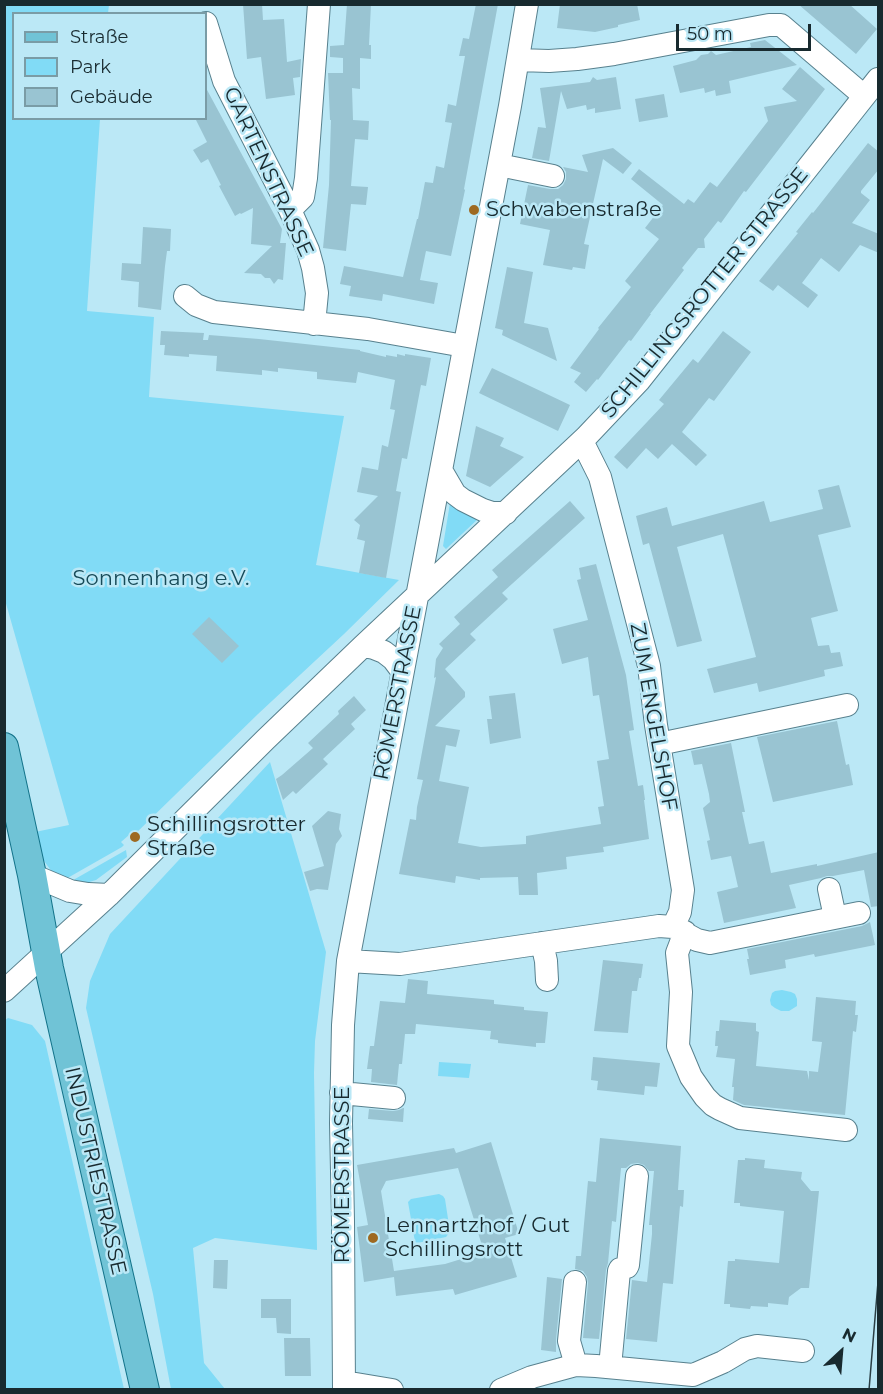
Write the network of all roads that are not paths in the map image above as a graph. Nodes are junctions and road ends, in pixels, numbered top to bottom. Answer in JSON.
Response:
{"nodes":[{"id":1,"x":319,"y":4,"type":"edge"},
{"id":2,"x":527,"y":4,"type":"edge"},
{"id":3,"x":767,"y":15,"type":"edge"},
{"id":4,"x":207,"y":26,"type":"edge"},
{"id":5,"x":518,"y":60,"type":"junction"},
{"id":6,"x":872,"y":87,"type":"edge"},
{"id":7,"x":499,"y":165,"type":"junction"},
{"id":8,"x":552,"y":176,"type":"dead end"},
{"id":9,"x":290,"y":210,"type":"junction"},
{"id":10,"x":186,"y":296,"type":"dead end"},
{"id":11,"x":314,"y":324,"type":"junction"},
{"id":12,"x":464,"y":346,"type":"junction"},
{"id":13,"x":582,"y":441,"type":"junction"},
{"id":14,"x":441,"y":470,"type":"junction"},
{"id":15,"x":506,"y":513,"type":"junction"},
{"id":16,"x":417,"y":595,"type":"junction"},
{"id":17,"x":363,"y":646,"type":"junction"},
{"id":18,"x":402,"y":671,"type":"junction"},
{"id":19,"x":848,"y":705,"type":"dead end"},
{"id":20,"x":659,"y":744,"type":"junction"},
{"id":21,"x":4,"y":747,"type":"edge"},
{"id":22,"x":32,"y":875,"type":"junction"},
{"id":23,"x":829,"y":889,"type":"dead end"},
{"id":24,"x":109,"y":895,"type":"junction"},
{"id":25,"x":859,"y":912,"type":"dead end"},
{"id":26,"x":835,"y":917,"type":"junction"},
{"id":27,"x":679,"y":930,"type":"junction"},
{"id":28,"x":542,"y":943,"type":"junction"},
{"id":29,"x":46,"y":952,"type":"junction"},
{"id":30,"x":348,"y":961,"type":"junction"},
{"id":31,"x":547,"y":980,"type":"dead end"},
{"id":32,"x":4,"y":991,"type":"edge"},
{"id":33,"x":341,"y":1093,"type":"junction"},
{"id":34,"x":394,"y":1098,"type":"dead end"},
{"id":35,"x":846,"y":1130,"type":"dead end"},
{"id":36,"x":637,"y":1176,"type":"dead end"},
{"id":37,"x":575,"y":1282,"type":"dead end"},
{"id":38,"x":803,"y":1351,"type":"dead end"},
{"id":39,"x":576,"y":1365,"type":"junction"},
{"id":40,"x":610,"y":1367,"type":"junction"},
{"id":41,"x":632,"y":1379,"type":"edge"},
{"id":42,"x":692,"y":1382,"type":"edge"},
{"id":43,"x":344,"y":1386,"type":"edge"},
{"id":44,"x":145,"y":1389,"type":"edge"},
{"id":45,"x":392,"y":1389,"type":"edge"},
{"id":46,"x":501,"y":1389,"type":"edge"}],
"edges":[{"from":1,"to":9,"type":"street"},
{"from":2,"to":5,"type":"street","name":"RÖMERSTRASSE"},
{"from":3,"to":5,"type":"street"},
{"from":3,"to":6,"type":"street"},
{"from":4,"to":9,"type":"street","name":"GARTENSTRASSE"},
{"from":5,"to":7,"type":"street","name":"RÖMERSTRASSE"},
{"from":6,"to":13,"type":"street","name":"SCHILLINGSROTTER STRASSE"},
{"from":7,"to":8,"type":"street"},
{"from":7,"to":12,"type":"street","name":"RÖMERSTRASSE"},
{"from":9,"to":11,"type":"street","name":"GARTENSTRASSE"},
{"from":10,"to":11,"type":"street"},
{"from":11,"to":12,"type":"street"},
{"from":12,"to":14,"type":"street","name":"RÖMERSTRASSE"},
{"from":13,"to":15,"type":"street","name":"SCHILLINGSROTTER STRASSE"},
{"from":13,"to":20,"type":"street","name":"ZUM ENGELSHOF"},
{"from":14,"to":15,"type":"street"},
{"from":14,"to":16,"type":"street","name":"RÖMERSTRASSE"},
{"from":15,"to":16,"type":"street","name":"SCHILLINGSROTTER STRASSE"},
{"from":16,"to":17,"type":"street","name":"SCHILLINGSROTTER STRASSE"},
{"from":16,"to":18,"type":"street","name":"RÖMERSTRASSE"},
{"from":17,"to":18,"type":"street"},
{"from":17,"to":24,"type":"street","name":"SCHILLINGSROTTER STRASSE"},
{"from":18,"to":30,"type":"street","name":"RÖMERSTRASSE"},
{"from":19,"to":20,"type":"street"},
{"from":20,"to":27,"type":"street","name":"ZUM ENGELSHOF"},
{"from":21,"to":22,"type":"main road","name":"INDUSTRIESTRASSE"},
{"from":22,"to":24,"type":"street"},
{"from":22,"to":29,"type":"main road","name":"INDUSTRIESTRASSE"},
{"from":23,"to":26,"type":"street"},
{"from":24,"to":29,"type":"street","name":"SCHILLINGSROTTER STRASSE"},
{"from":25,"to":26,"type":"street"},
{"from":26,"to":27,"type":"street"},
{"from":27,"to":28,"type":"street"},
{"from":27,"to":35,"type":"street","name":"ZUM ENGELSHOF"},
{"from":28,"to":30,"type":"street"},
{"from":28,"to":31,"type":"street"},
{"from":29,"to":32,"type":"street","name":"SCHILLINGSROTTER STRASSE"},
{"from":29,"to":44,"type":"main road","name":"INDUSTRIESTRASSE"},
{"from":30,"to":33,"type":"street","name":"RÖMERSTRASSE"},
{"from":33,"to":34,"type":"street"},
{"from":33,"to":43,"type":"street","name":"RÖMERSTRASSE"},
{"from":36,"to":40,"type":"street"},
{"from":37,"to":39,"type":"street"},
{"from":38,"to":42,"type":"street"},
{"from":39,"to":40,"type":"street"},
{"from":39,"to":46,"type":"street"},
{"from":40,"to":41,"type":"street"},
{"from":41,"to":42,"type":"street"},
{"from":43,"to":45,"type":"street"}]}
